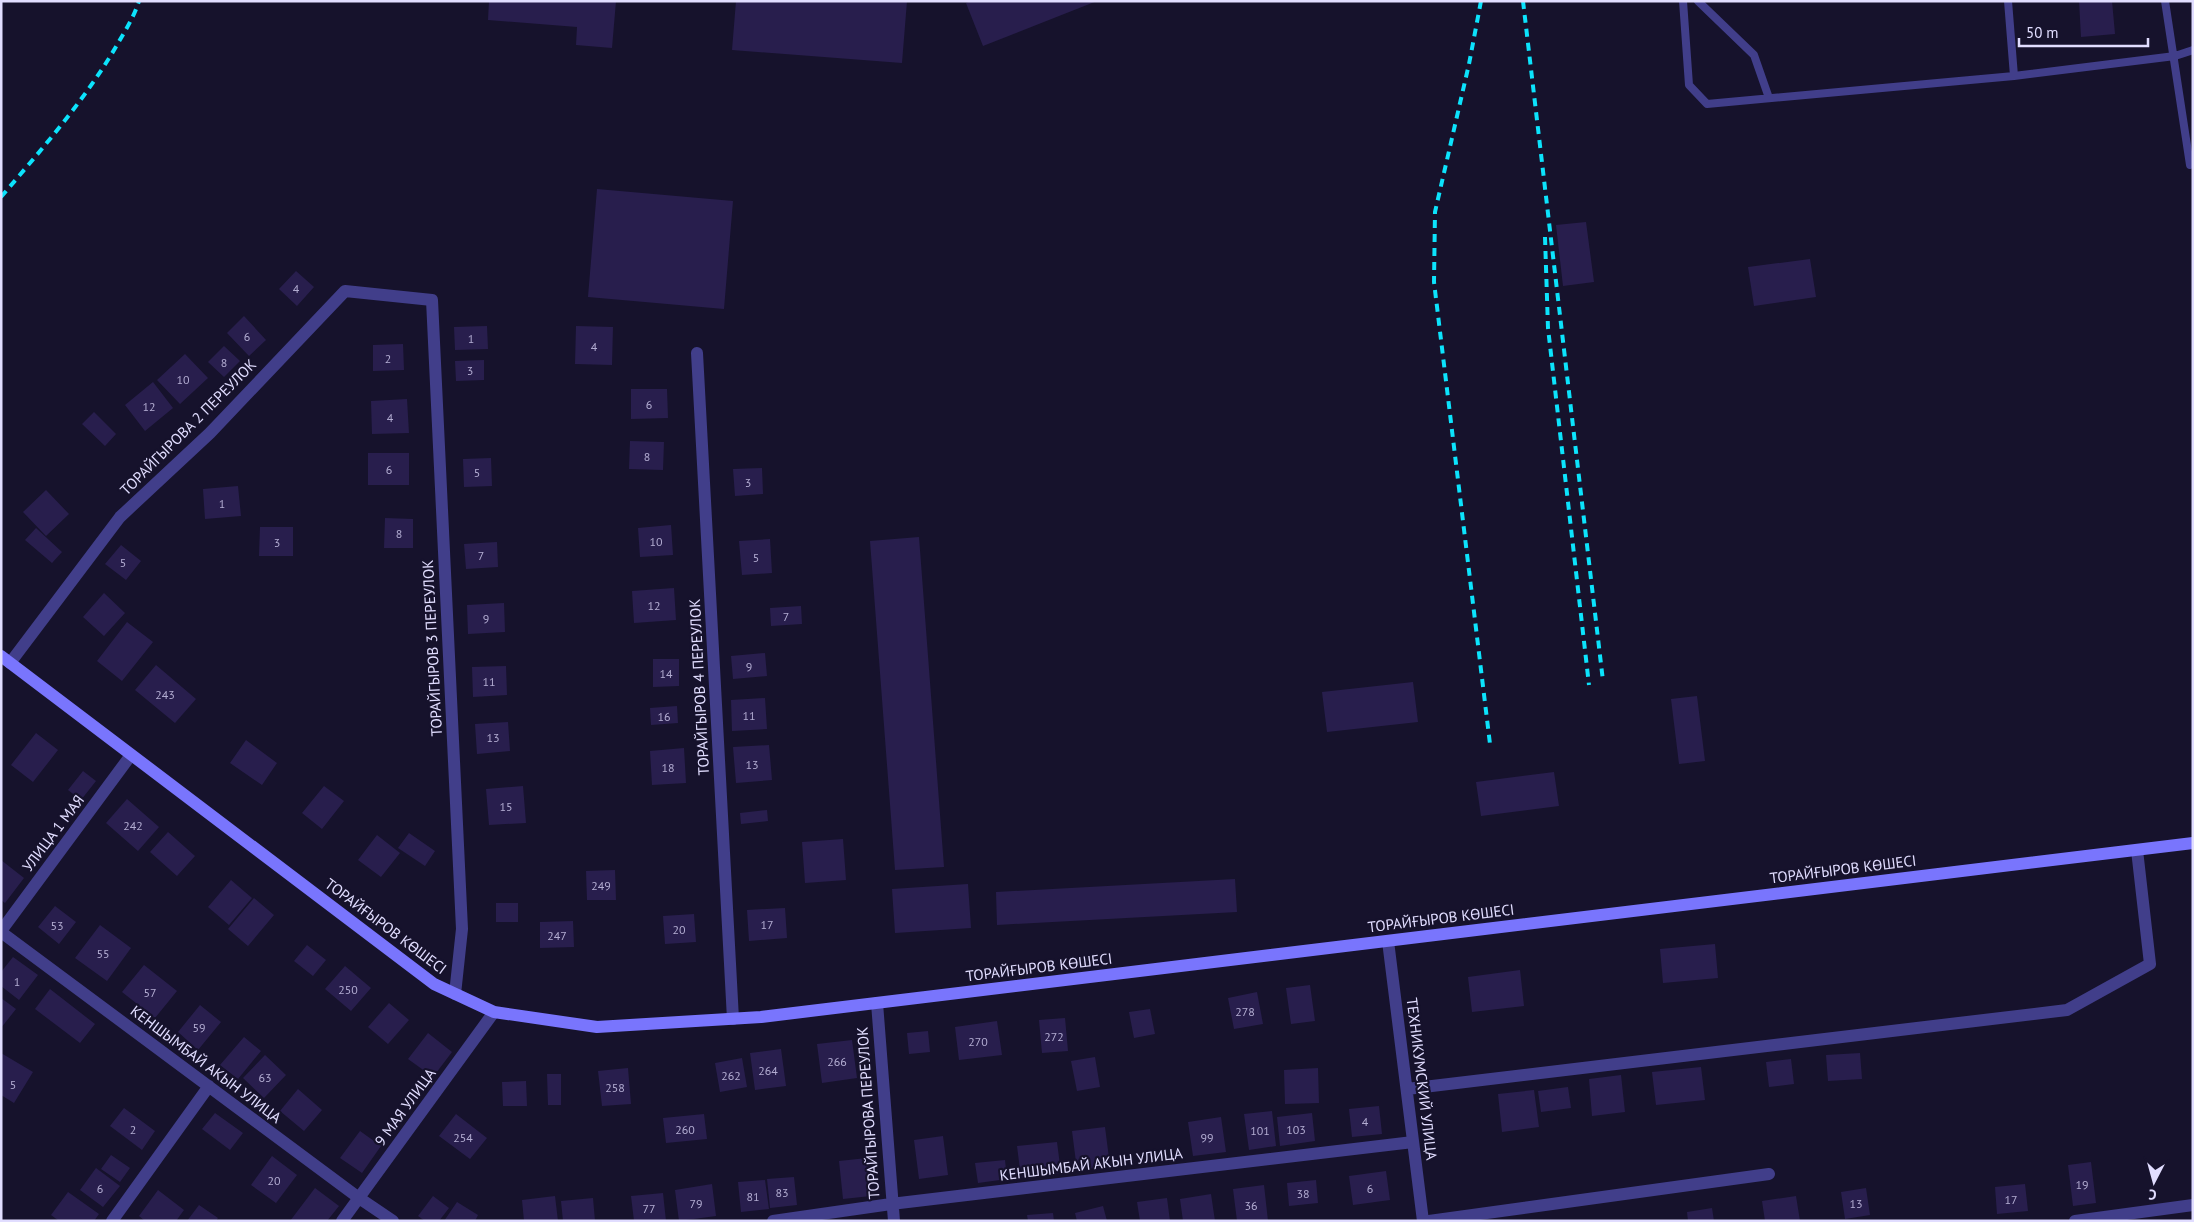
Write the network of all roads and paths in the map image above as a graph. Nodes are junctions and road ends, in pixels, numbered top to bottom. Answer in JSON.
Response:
{"nodes":[{"id":1,"x":1683,"y":1,"type":"edge"},
{"id":2,"x":1698,"y":1,"type":"edge"},
{"id":3,"x":2008,"y":1,"type":"edge"},
{"id":4,"x":2165,"y":1,"type":"edge"},
{"id":5,"x":2193,"y":50,"type":"edge"},
{"id":6,"x":2175,"y":56,"type":"junction"},
{"id":7,"x":2014,"y":76,"type":"junction"},
{"id":8,"x":1770,"y":98,"type":"junction"},
{"id":9,"x":2190,"y":165,"type":"dead end"},
{"id":10,"x":432,"y":300,"type":"joint"},
{"id":11,"x":697,"y":353,"type":"dead end"},
{"id":12,"x":6,"y":659,"type":"edge"},
{"id":13,"x":132,"y":755,"type":"junction"},
{"id":14,"x":2193,"y":843,"type":"edge"},
{"id":15,"x":2137,"y":850,"type":"junction"},
{"id":16,"x":1,"y":931,"type":"edge"},
{"id":17,"x":1388,"y":941,"type":"junction"},
{"id":18,"x":456,"y":994,"type":"junction"},
{"id":19,"x":877,"y":1003,"type":"junction"},
{"id":20,"x":494,"y":1012,"type":"junction"},
{"id":21,"x":733,"y":1019,"type":"junction"},
{"id":22,"x":209,"y":1086,"type":"junction"},
{"id":23,"x":1406,"y":1089,"type":"junction"},
{"id":24,"x":1413,"y":1142,"type":"junction"},
{"id":25,"x":1769,"y":1174,"type":"dead end"},
{"id":26,"x":359,"y":1198,"type":"junction"},
{"id":27,"x":891,"y":1204,"type":"junction"},
{"id":28,"x":2193,"y":1206,"type":"edge"},
{"id":29,"x":112,"y":1221,"type":"edge"},
{"id":30,"x":342,"y":1221,"type":"edge"},
{"id":31,"x":393,"y":1221,"type":"edge"},
{"id":32,"x":773,"y":1221,"type":"edge"},
{"id":33,"x":894,"y":1221,"type":"edge"},
{"id":34,"x":1423,"y":1221,"type":"edge"},
{"id":35,"x":1429,"y":1221,"type":"edge"},
{"id":36,"x":2075,"y":1221,"type":"edge"}],
"edges":[{"from":1,"to":8,"type":"lane"},
{"from":2,"to":8,"type":"lane"},
{"from":3,"to":7,"type":"lane"},
{"from":4,"to":6,"type":"lane"},
{"from":5,"to":6,"type":"lane"},
{"from":6,"to":7,"type":"lane"},
{"from":6,"to":9,"type":"lane"},
{"from":7,"to":8,"type":"lane"},
{"from":10,"to":12,"type":"street","name":"ТОРАЙГЫРОВА 2 ПЕРЕУЛОК"},
{"from":10,"to":18,"type":"street","name":"ТОРАЙГЫРОВ 3 ПЕРЕУЛОК"},
{"from":11,"to":21,"type":"street","name":"ТОРАЙГЫРОВ 4 ПЕРЕУЛОК"},
{"from":12,"to":13,"type":"street","name":"ТОРАЙҒЫРОВ КӨШЕСІ"},
{"from":13,"to":16,"type":"street","name":"УЛИЦА 1 МАЯ"},
{"from":13,"to":18,"type":"street","name":"ТОРАЙҒЫРОВ КӨШЕСІ"},
{"from":14,"to":15,"type":"street","name":"ТОРАЙҒЫРОВ КӨШЕСІ"},
{"from":15,"to":17,"type":"street","name":"ТОРАЙҒЫРОВ КӨШЕСІ"},
{"from":15,"to":23,"type":"street"},
{"from":16,"to":22,"type":"street","name":"КЕНШЫМБАЙ АКЫН УЛИЦА"},
{"from":17,"to":19,"type":"street","name":"ТОРАЙҒЫРОВ КӨШЕСІ"},
{"from":17,"to":23,"type":"street","name":"ТЕХНИКУМСКИЙ УЛИЦА"},
{"from":18,"to":20,"type":"street","name":"ТОРАЙҒЫРОВ КӨШЕСІ"},
{"from":19,"to":21,"type":"street","name":"ТОРАЙҒЫРОВ КӨШЕСІ"},
{"from":19,"to":27,"type":"street","name":"ТОРАЙГЫРОВА ПЕРЕУЛОК"},
{"from":20,"to":21,"type":"street","name":"ТОРАЙҒЫРОВ КӨШЕСІ"},
{"from":20,"to":26,"type":"street","name":"9 МАЯ УЛИЦА"},
{"from":22,"to":26,"type":"street","name":"КЕНШЫМБАЙ АКЫН УЛИЦА"},
{"from":22,"to":29,"type":"street"},
{"from":23,"to":24,"type":"street","name":"ТЕХНИКУМСКИЙ УЛИЦА"},
{"from":24,"to":27,"type":"street","name":"КЕНШЫМБАЙ АКЫН УЛИЦА"},
{"from":24,"to":34,"type":"street","name":"ТЕХНИКУМСКИЙ УЛИЦА"},
{"from":25,"to":35,"type":"street"},
{"from":26,"to":30,"type":"street","name":"9 МАЯ УЛИЦА"},
{"from":26,"to":31,"type":"street","name":"КЕНШЫМБАЙ АКЫН УЛИЦА"},
{"from":27,"to":32,"type":"street","name":"КЕНШЫМБАЙ АКЫН УЛИЦА"},
{"from":27,"to":33,"type":"street","name":"ТОРАЙГЫРОВА ПЕРЕУЛОК"},
{"from":28,"to":36,"type":"street"}]}
